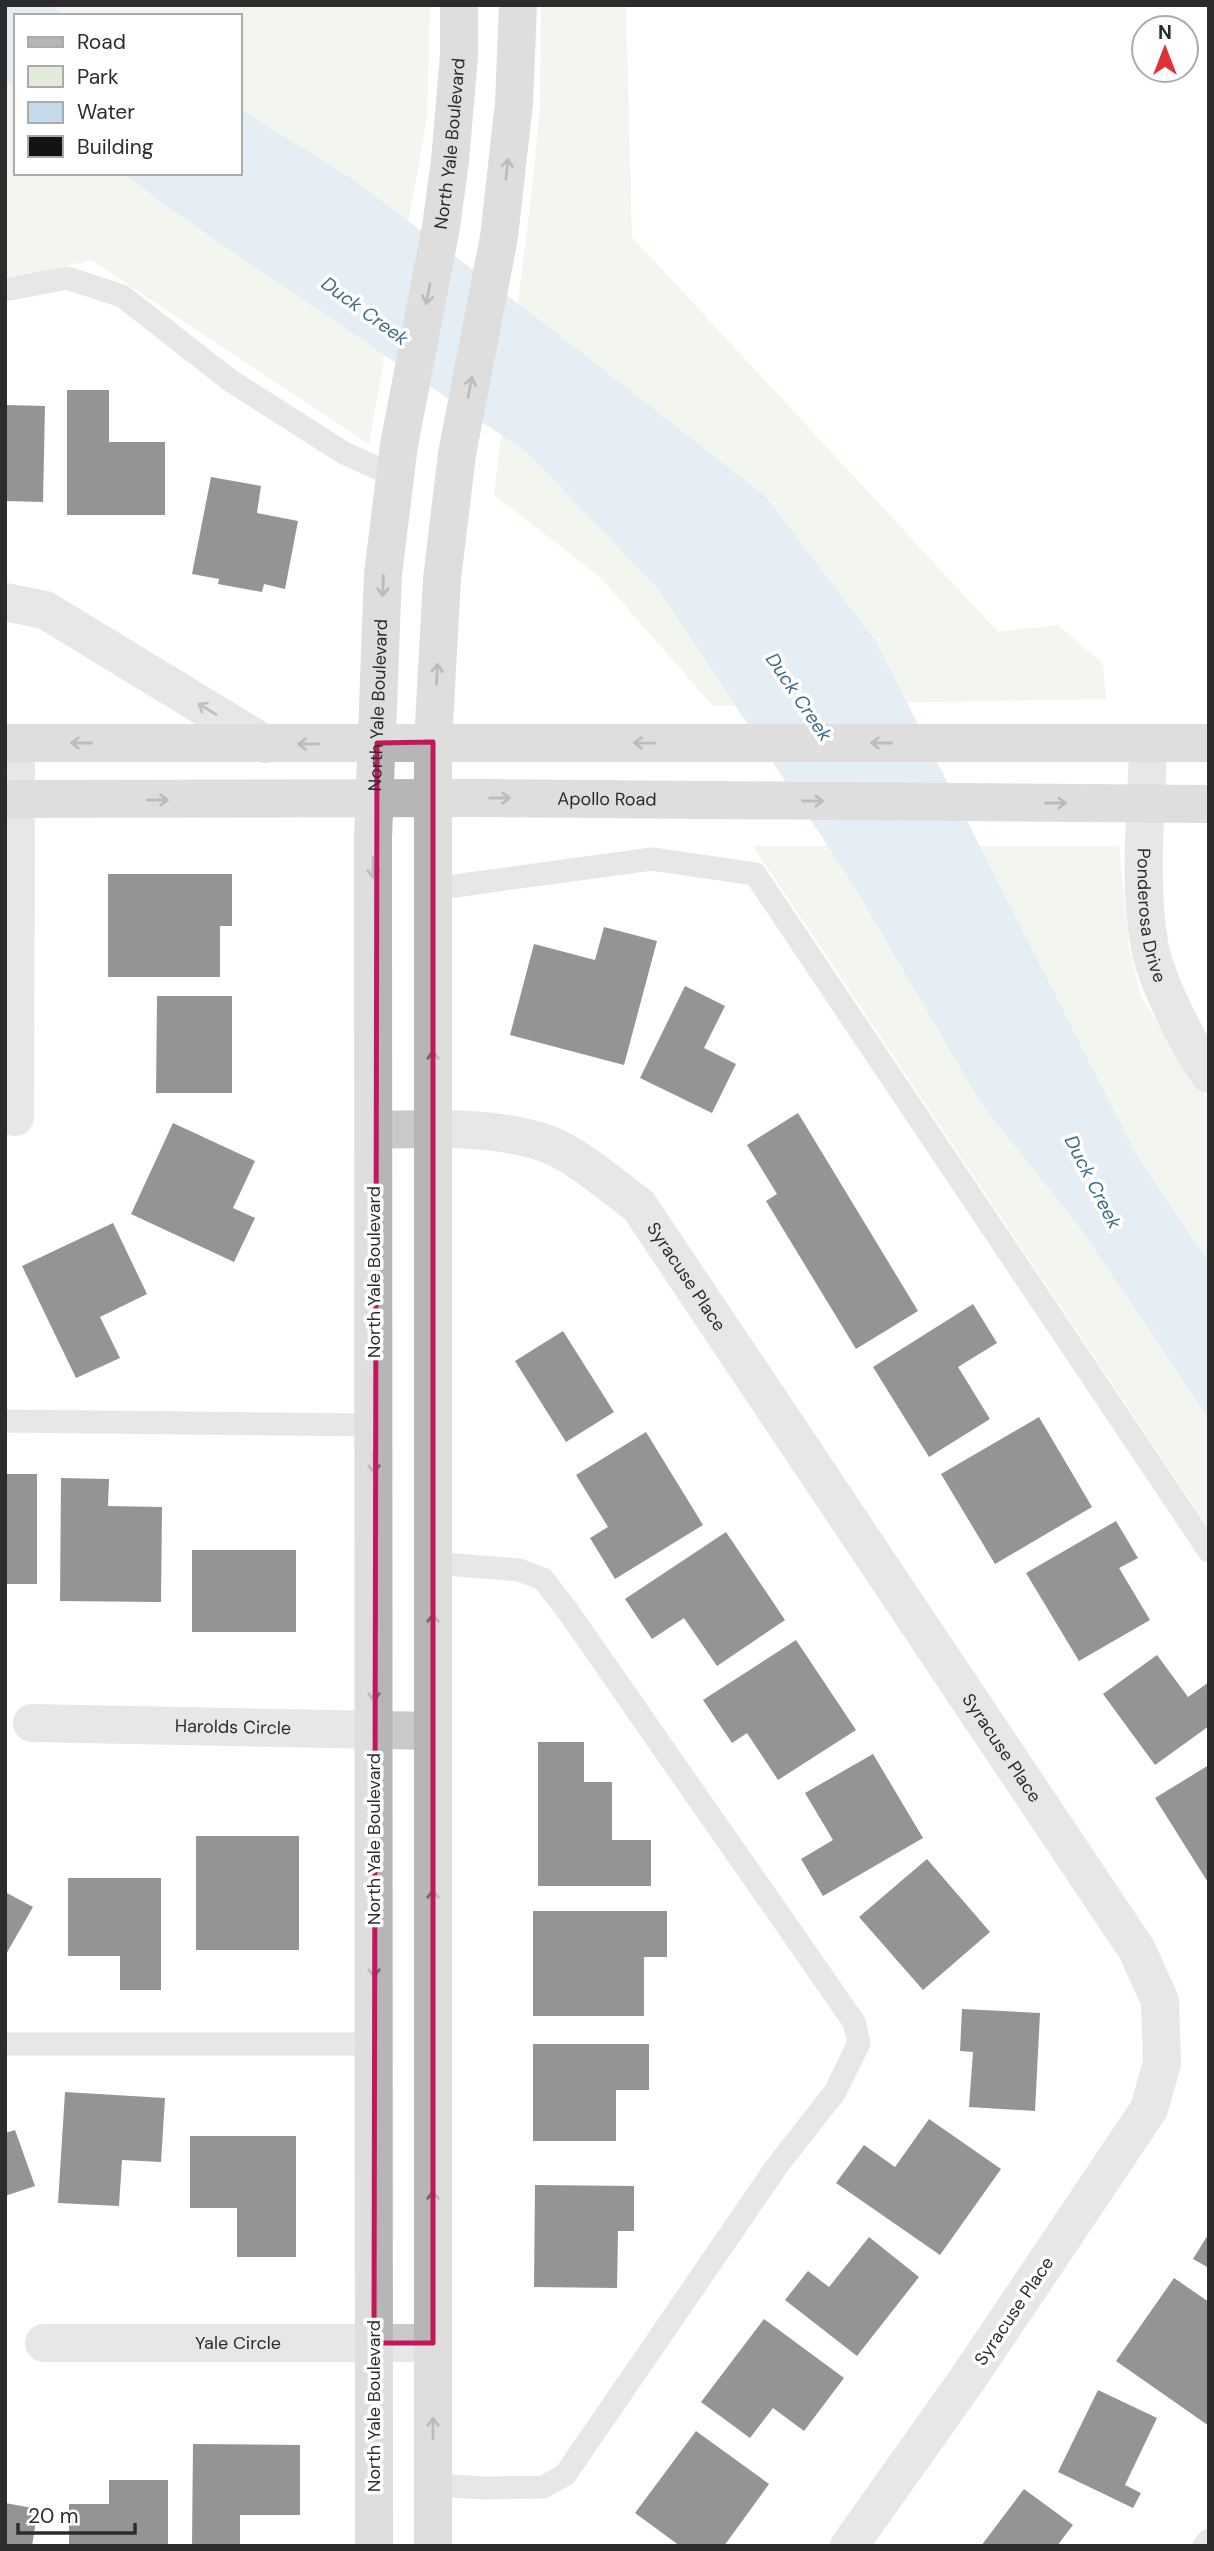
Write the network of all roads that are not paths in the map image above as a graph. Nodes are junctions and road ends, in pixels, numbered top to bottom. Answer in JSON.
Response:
{"nodes":[{"id":1,"x":459,"y":5,"type":"edge"},
{"id":2,"x":518,"y":5,"type":"edge"},
{"id":3,"x":5,"y":290,"type":"edge"},
{"id":4,"x":397,"y":461,"type":"junction"},
{"id":5,"x":5,"y":602,"type":"edge"},
{"id":6,"x":433,"y":742,"type":"junction"},
{"id":7,"x":10,"y":743,"type":"edge"},
{"id":8,"x":377,"y":743,"type":"junction"},
{"id":9,"x":1148,"y":743,"type":"junction"},
{"id":10,"x":1209,"y":743,"type":"edge"},
{"id":11,"x":265,"y":744,"type":"junction"},
{"id":12,"x":432,"y":798,"type":"junction"},
{"id":13,"x":10,"y":799,"type":"edge"},
{"id":14,"x":375,"y":800,"type":"junction"},
{"id":15,"x":1147,"y":804,"type":"junction"},
{"id":16,"x":1209,"y":804,"type":"edge"},
{"id":17,"x":433,"y":889,"type":"junction"},
{"id":18,"x":1209,"y":1074,"type":"edge"},
{"id":19,"x":15,"y":1117,"type":"dead end"},
{"id":20,"x":433,"y":1129,"type":"junction"},
{"id":21,"x":374,"y":1130,"type":"junction"},
{"id":22,"x":5,"y":1421,"type":"edge"},
{"id":23,"x":374,"y":1425,"type":"junction"},
{"id":24,"x":1209,"y":1551,"type":"edge"},
{"id":25,"x":433,"y":1563,"type":"junction"},
{"id":26,"x":32,"y":1723,"type":"dead end"},
{"id":27,"x":374,"y":1730,"type":"junction"},
{"id":28,"x":433,"y":1731,"type":"junction"},
{"id":29,"x":5,"y":2044,"type":"edge"},
{"id":30,"x":374,"y":2044,"type":"junction"},
{"id":31,"x":44,"y":2343,"type":"dead end"},
{"id":32,"x":374,"y":2343,"type":"junction"},
{"id":33,"x":433,"y":2343,"type":"junction"},
{"id":34,"x":433,"y":2485,"type":"junction"},
{"id":35,"x":1209,"y":2540,"type":"edge"},
{"id":36,"x":374,"y":2546,"type":"edge"},
{"id":37,"x":433,"y":2546,"type":"edge"},
{"id":38,"x":849,"y":2546,"type":"edge"},
{"id":39,"x":1205,"y":2546,"type":"edge"}],
"edges":[{"from":1,"to":4,"type":"street","name":"North Yale Boulevard","one_way":true},
{"from":6,"to":2,"type":"street","one_way":true},
{"from":3,"to":4,"type":"lane"},
{"from":4,"to":8,"type":"street","name":"North Yale Boulevard","one_way":true},
{"from":11,"to":5,"type":"street","one_way":true},
{"from":6,"to":8,"type":"street"},
{"from":9,"to":6,"type":"street","one_way":true},
{"from":6,"to":12,"type":"street"},
{"from":11,"to":7,"type":"street","one_way":true},
{"from":7,"to":13,"type":"street"},
{"from":8,"to":11,"type":"street","one_way":true},
{"from":8,"to":14,"type":"street","name":"North Yale Boulevard"},
{"from":9,"to":10,"type":"street"},
{"from":9,"to":15,"type":"street","name":"Ponderosa Drive"},
{"from":12,"to":14,"type":"street","name":"Apollo Road"},
{"from":12,"to":15,"type":"street","name":"Apollo Road","one_way":true},
{"from":12,"to":17,"type":"street"},
{"from":13,"to":14,"type":"street","name":"Apollo Road","one_way":true},
{"from":13,"to":19,"type":"street"},
{"from":14,"to":21,"type":"street","name":"North Yale Boulevard","one_way":true},
{"from":15,"to":16,"type":"street","name":"Apollo Road"},
{"from":15,"to":18,"type":"street","name":"Ponderosa Drive"},
{"from":20,"to":17,"type":"street","one_way":true},
{"from":17,"to":24,"type":"lane"},
{"from":20,"to":21,"type":"street","name":"Syracuse Place"},
{"from":20,"to":25,"type":"street"},
{"from":20,"to":38,"type":"street","name":"Syracuse Place"},
{"from":21,"to":23,"type":"street","name":"North Yale Boulevard"},
{"from":22,"to":23,"type":"lane"},
{"from":23,"to":27,"type":"street","name":"North Yale Boulevard","one_way":true},
{"from":28,"to":25,"type":"street","one_way":true},
{"from":25,"to":34,"type":"lane"},
{"from":26,"to":27,"type":"street","name":"Harolds Circle"},
{"from":27,"to":28,"type":"street","name":"Harolds Circle"},
{"from":27,"to":30,"type":"street","name":"North Yale Boulevard","one_way":true},
{"from":33,"to":28,"type":"street","one_way":true},
{"from":29,"to":30,"type":"lane"},
{"from":30,"to":32,"type":"street","name":"North Yale Boulevard"},
{"from":31,"to":32,"type":"street","name":"Yale Circle"},
{"from":32,"to":33,"type":"street","name":"Yale Circle"},
{"from":32,"to":36,"type":"street","name":"North Yale Boulevard"},
{"from":34,"to":33,"type":"street","one_way":true},
{"from":34,"to":37,"type":"street"},
{"from":35,"to":39,"type":"lane"}]}
